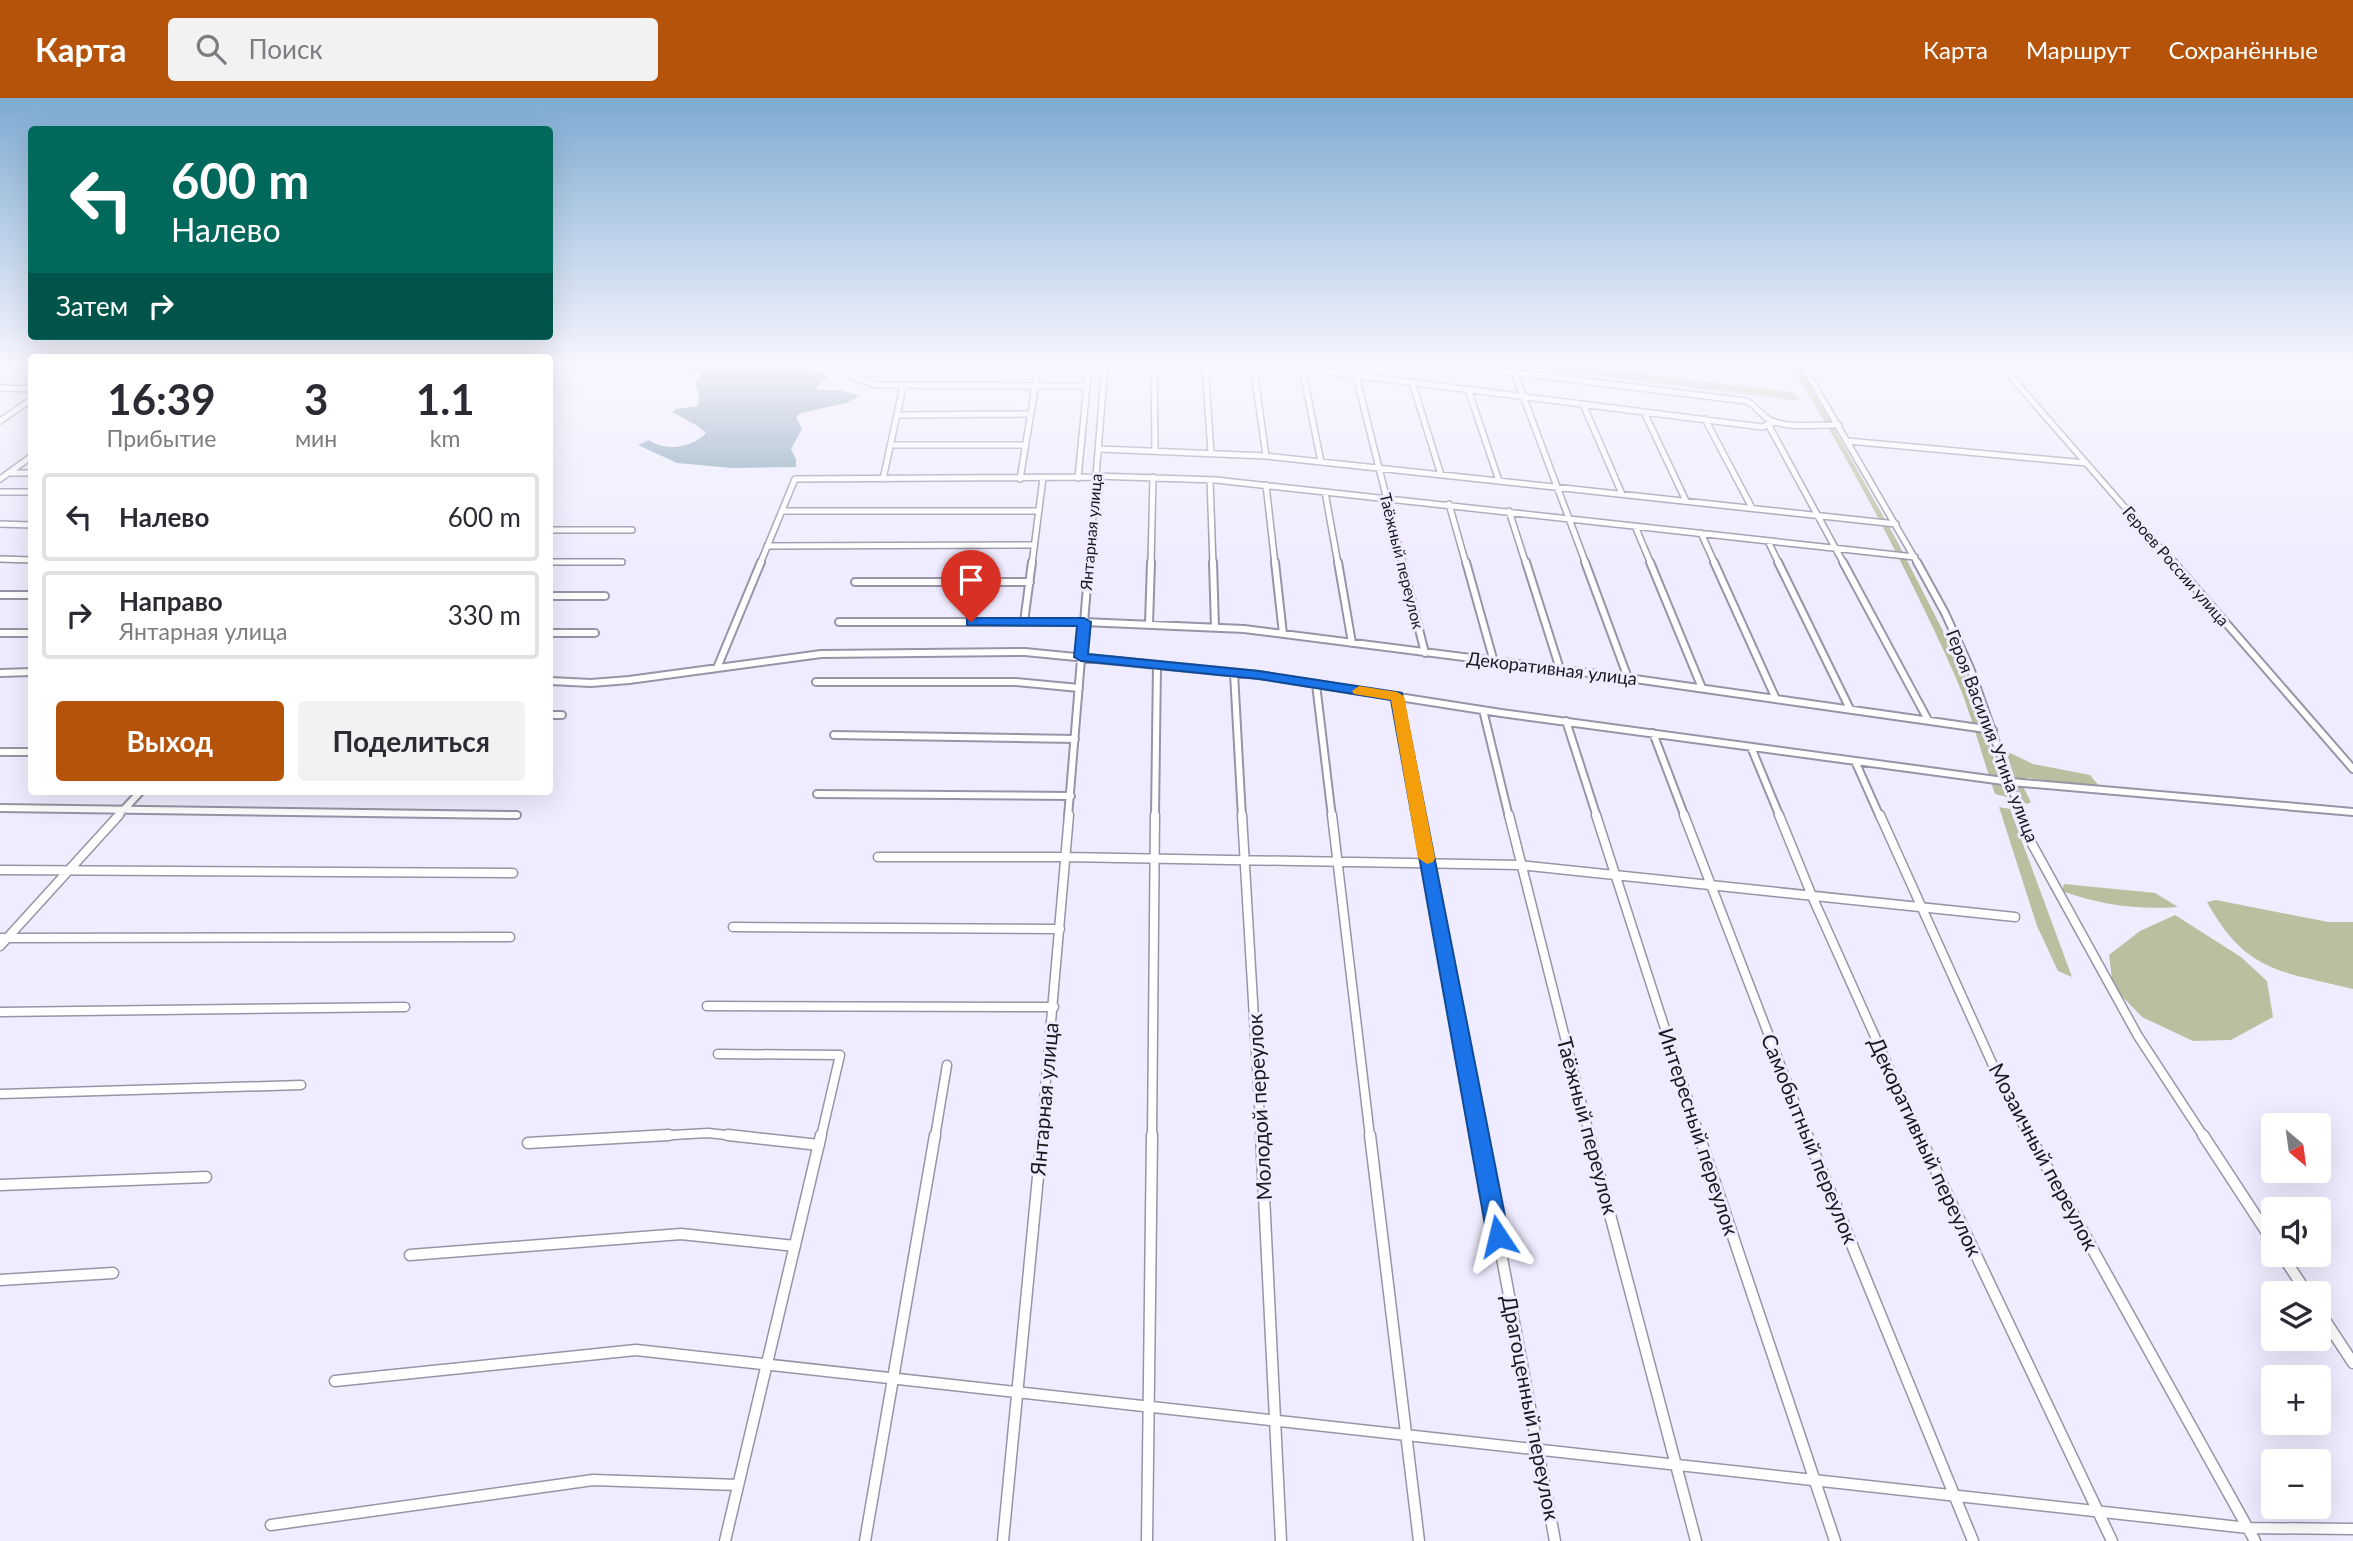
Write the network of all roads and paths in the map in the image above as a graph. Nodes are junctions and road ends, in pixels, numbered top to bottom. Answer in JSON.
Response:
{"nodes":[{"id":1,"x":893,"y":431,"type":"edge"},
{"id":2,"x":1028,"y":431,"type":"edge"},
{"id":3,"x":1083,"y":431,"type":"edge"},
{"id":4,"x":1101,"y":431,"type":"edge"},
{"id":5,"x":1154,"y":431,"type":"edge"},
{"id":6,"x":1210,"y":431,"type":"edge"},
{"id":7,"x":1263,"y":431,"type":"edge"},
{"id":8,"x":1315,"y":431,"type":"edge"},
{"id":9,"x":1371,"y":431,"type":"edge"},
{"id":10,"x":1427,"y":431,"type":"edge"},
{"id":11,"x":1482,"y":431,"type":"edge"},
{"id":12,"x":1537,"y":431,"type":"edge"},
{"id":13,"x":1595,"y":431,"type":"edge"},
{"id":14,"x":1653,"y":431,"type":"edge"},
{"id":15,"x":1711,"y":431,"type":"edge"},
{"id":16,"x":1772,"y":431,"type":"edge"},
{"id":17,"x":1843,"y":431,"type":"edge"},
{"id":18,"x":2059,"y":431,"type":"edge"},
{"id":19,"x":1848,"y":441,"type":"junction"},
{"id":20,"x":890,"y":445,"type":"junction"},
{"id":21,"x":1026,"y":445,"type":"junction"},
{"id":22,"x":1100,"y":449,"type":"junction"},
{"id":23,"x":1154,"y":450,"type":"junction"},
{"id":24,"x":1211,"y":453,"type":"junction"},
{"id":25,"x":1266,"y":456,"type":"junction"},
{"id":26,"x":28,"y":459,"type":"edge"},
{"id":27,"x":1321,"y":462,"type":"junction"},
{"id":28,"x":2086,"y":463,"type":"junction"},
{"id":29,"x":1380,"y":468,"type":"junction"},
{"id":30,"x":8,"y":473,"type":"junction"},
{"id":31,"x":28,"y":473,"type":"edge"},
{"id":32,"x":1441,"y":475,"type":"junction"},
{"id":33,"x":1095,"y":477,"type":"junction"},
{"id":34,"x":1153,"y":477,"type":"junction"},
{"id":35,"x":1043,"y":478,"type":"junction"},
{"id":36,"x":1078,"y":478,"type":"junction"},
{"id":37,"x":0,"y":479,"type":"edge"},
{"id":38,"x":1020,"y":479,"type":"junction"},
{"id":39,"x":883,"y":480,"type":"junction"},
{"id":40,"x":1210,"y":480,"type":"junction"},
{"id":41,"x":1499,"y":481,"type":"junction"},
{"id":42,"x":1266,"y":485,"type":"junction"},
{"id":43,"x":1559,"y":487,"type":"junction"},
{"id":44,"x":0,"y":492,"type":"edge"},
{"id":45,"x":28,"y":492,"type":"edge"},
{"id":46,"x":1325,"y":492,"type":"junction"},
{"id":47,"x":1622,"y":494,"type":"junction"},
{"id":48,"x":1387,"y":498,"type":"junction"},
{"id":49,"x":1686,"y":501,"type":"junction"},
{"id":50,"x":1449,"y":505,"type":"junction"},
{"id":51,"x":1752,"y":508,"type":"junction"},
{"id":52,"x":782,"y":511,"type":"junction"},
{"id":53,"x":1039,"y":511,"type":"junction"},
{"id":54,"x":1509,"y":511,"type":"junction"},
{"id":55,"x":1819,"y":515,"type":"junction"},
{"id":56,"x":1570,"y":518,"type":"junction"},
{"id":57,"x":0,"y":524,"type":"edge"},
{"id":58,"x":28,"y":524,"type":"edge"},
{"id":59,"x":1896,"y":524,"type":"junction"},
{"id":60,"x":1635,"y":526,"type":"junction"},
{"id":61,"x":553,"y":530,"type":"edge"},
{"id":62,"x":632,"y":530,"type":"dead end"},
{"id":63,"x":1701,"y":534,"type":"junction"},
{"id":64,"x":1768,"y":541,"type":"junction"},
{"id":65,"x":1034,"y":545,"type":"junction"},
{"id":66,"x":767,"y":546,"type":"junction"},
{"id":67,"x":1837,"y":550,"type":"junction"},
{"id":68,"x":1915,"y":557,"type":"junction"},
{"id":69,"x":0,"y":559,"type":"edge"},
{"id":70,"x":28,"y":559,"type":"edge"},
{"id":71,"x":553,"y":562,"type":"edge"},
{"id":72,"x":622,"y":562,"type":"dead end"},
{"id":73,"x":855,"y":582,"type":"dead end"},
{"id":74,"x":1030,"y":582,"type":"junction"},
{"id":75,"x":0,"y":595,"type":"edge"},
{"id":76,"x":28,"y":595,"type":"edge"},
{"id":77,"x":553,"y":596,"type":"edge"},
{"id":78,"x":605,"y":596,"type":"dead end"},
{"id":79,"x":839,"y":622,"type":"dead end"},
{"id":80,"x":1024,"y":622,"type":"junction"},
{"id":81,"x":1084,"y":622,"type":"junction"},
{"id":82,"x":1149,"y":624,"type":"junction"},
{"id":83,"x":1215,"y":627,"type":"junction"},
{"id":84,"x":0,"y":633,"type":"edge"},
{"id":85,"x":28,"y":633,"type":"edge"},
{"id":86,"x":553,"y":633,"type":"edge"},
{"id":87,"x":595,"y":633,"type":"dead end"},
{"id":88,"x":1283,"y":634,"type":"junction"},
{"id":89,"x":1352,"y":643,"type":"junction"},
{"id":90,"x":1425,"y":653,"type":"junction"},
{"id":91,"x":1081,"y":657,"type":"junction"},
{"id":92,"x":1494,"y":662,"type":"junction"},
{"id":93,"x":1157,"y":665,"type":"junction"},
{"id":94,"x":717,"y":668,"type":"junction"},
{"id":95,"x":1560,"y":669,"type":"junction"},
{"id":96,"x":28,"y":672,"type":"edge"},
{"id":97,"x":0,"y":673,"type":"edge"},
{"id":98,"x":1234,"y":673,"type":"junction"},
{"id":99,"x":1628,"y":678,"type":"junction"},
{"id":100,"x":553,"y":681,"type":"edge"},
{"id":101,"x":816,"y":682,"type":"dead end"},
{"id":102,"x":1316,"y":684,"type":"junction"},
{"id":103,"x":1079,"y":688,"type":"junction"},
{"id":104,"x":1702,"y":688,"type":"junction"},
{"id":105,"x":1397,"y":696,"type":"junction"},
{"id":106,"x":1776,"y":699,"type":"junction"},
{"id":107,"x":1850,"y":709,"type":"junction"},
{"id":108,"x":1483,"y":710,"type":"junction"},
{"id":109,"x":553,"y":715,"type":"edge"},
{"id":110,"x":562,"y":715,"type":"dead end"},
{"id":111,"x":1928,"y":720,"type":"junction"},
{"id":112,"x":1566,"y":721,"type":"junction"},
{"id":113,"x":1993,"y":730,"type":"junction"},
{"id":114,"x":1653,"y":733,"type":"junction"},
{"id":115,"x":834,"y":736,"type":"dead end"},
{"id":116,"x":1075,"y":739,"type":"junction"},
{"id":117,"x":1751,"y":747,"type":"junction"},
{"id":118,"x":0,"y":752,"type":"edge"},
{"id":119,"x":28,"y":752,"type":"edge"},
{"id":120,"x":1855,"y":761,"type":"junction"},
{"id":121,"x":2353,"y":769,"type":"edge"},
{"id":122,"x":2011,"y":782,"type":"junction"},
{"id":123,"x":817,"y":794,"type":"dead end"},
{"id":124,"x":137,"y":795,"type":"edge"},
{"id":125,"x":1071,"y":796,"type":"junction"},
{"id":126,"x":0,"y":808,"type":"edge"},
{"id":127,"x":124,"y":809,"type":"junction"},
{"id":128,"x":2353,"y":812,"type":"edge"},
{"id":129,"x":517,"y":815,"type":"dead end"},
{"id":130,"x":878,"y":857,"type":"dead end"},
{"id":131,"x":1066,"y":857,"type":"junction"},
{"id":132,"x":1156,"y":859,"type":"junction"},
{"id":133,"x":1245,"y":861,"type":"junction"},
{"id":134,"x":1337,"y":862,"type":"junction"},
{"id":135,"x":1427,"y":863,"type":"junction"},
{"id":136,"x":1519,"y":865,"type":"junction"},
{"id":137,"x":0,"y":870,"type":"edge"},
{"id":138,"x":68,"y":870,"type":"junction"},
{"id":139,"x":513,"y":873,"type":"dead end"},
{"id":140,"x":1614,"y":875,"type":"junction"},
{"id":141,"x":1709,"y":885,"type":"junction"},
{"id":142,"x":1812,"y":896,"type":"junction"},
{"id":143,"x":1920,"y":907,"type":"junction"},
{"id":144,"x":2015,"y":917,"type":"dead end"},
{"id":145,"x":733,"y":927,"type":"dead end"},
{"id":146,"x":1060,"y":929,"type":"junction"},
{"id":147,"x":510,"y":937,"type":"dead end"},
{"id":148,"x":4,"y":938,"type":"edge"},
{"id":149,"x":0,"y":946,"type":"edge"},
{"id":150,"x":707,"y":1006,"type":"dead end"},
{"id":151,"x":405,"y":1007,"type":"dead end"},
{"id":152,"x":1054,"y":1007,"type":"junction"},
{"id":153,"x":0,"y":1012,"type":"edge"},
{"id":154,"x":718,"y":1054,"type":"dead end"},
{"id":155,"x":947,"y":1065,"type":"dead end"},
{"id":156,"x":301,"y":1085,"type":"dead end"},
{"id":157,"x":0,"y":1094,"type":"edge"},
{"id":158,"x":528,"y":1143,"type":"dead end"},
{"id":159,"x":819,"y":1145,"type":"junction"},
{"id":160,"x":206,"y":1177,"type":"dead end"},
{"id":161,"x":0,"y":1185,"type":"edge"},
{"id":162,"x":2261,"y":1224,"type":"edge"},
{"id":163,"x":795,"y":1246,"type":"junction"},
{"id":164,"x":410,"y":1255,"type":"dead end"},
{"id":165,"x":113,"y":1273,"type":"dead end"},
{"id":166,"x":0,"y":1280,"type":"edge"},
{"id":167,"x":2331,"y":1329,"type":"edge"},
{"id":168,"x":2353,"y":1363,"type":"edge"},
{"id":169,"x":768,"y":1365,"type":"junction"},
{"id":170,"x":893,"y":1378,"type":"junction"},
{"id":171,"x":335,"y":1381,"type":"dead end"},
{"id":172,"x":1017,"y":1392,"type":"junction"},
{"id":173,"x":1149,"y":1408,"type":"junction"},
{"id":174,"x":1276,"y":1420,"type":"junction"},
{"id":175,"x":1407,"y":1436,"type":"junction"},
{"id":176,"x":1538,"y":1450,"type":"junction"},
{"id":177,"x":1676,"y":1464,"type":"junction"},
{"id":178,"x":1815,"y":1481,"type":"junction"},
{"id":179,"x":738,"y":1485,"type":"junction"},
{"id":180,"x":1955,"y":1497,"type":"junction"},
{"id":181,"x":2097,"y":1511,"type":"junction"},
{"id":182,"x":271,"y":1525,"type":"dead end"},
{"id":183,"x":2248,"y":1528,"type":"junction"},
{"id":184,"x":2353,"y":1529,"type":"edge"},
{"id":185,"x":725,"y":1541,"type":"edge"},
{"id":186,"x":864,"y":1541,"type":"edge"},
{"id":187,"x":1003,"y":1541,"type":"edge"},
{"id":188,"x":1147,"y":1541,"type":"edge"},
{"id":189,"x":1281,"y":1541,"type":"edge"},
{"id":190,"x":1419,"y":1541,"type":"edge"},
{"id":191,"x":1555,"y":1541,"type":"edge"},
{"id":192,"x":1696,"y":1541,"type":"edge"},
{"id":193,"x":1835,"y":1541,"type":"edge"},
{"id":194,"x":1973,"y":1541,"type":"edge"},
{"id":195,"x":2112,"y":1541,"type":"edge"},
{"id":196,"x":2255,"y":1541,"type":"edge"}],
"edges":[{"from":1,"to":20,"type":"street"},
{"from":2,"to":21,"type":"street"},
{"from":3,"to":36,"type":"street"},
{"from":4,"to":22,"type":"street","name":"Янтарная улица"},
{"from":5,"to":23,"type":"street"},
{"from":6,"to":24,"type":"street"},
{"from":7,"to":25,"type":"street"},
{"from":8,"to":27,"type":"street"},
{"from":9,"to":29,"type":"street","name":"Таёжный переулок"},
{"from":10,"to":32,"type":"street"},
{"from":11,"to":41,"type":"street"},
{"from":12,"to":43,"type":"street"},
{"from":13,"to":47,"type":"street"},
{"from":14,"to":49,"type":"street"},
{"from":15,"to":51,"type":"street"},
{"from":16,"to":55,"type":"street"},
{"from":17,"to":19,"type":"street","name":"Героя Василия Утина улица"},
{"from":18,"to":28,"type":"street","name":"Героев России улица"},
{"from":19,"to":28,"type":"street"},
{"from":19,"to":59,"type":"street","name":"Героя Василия Утина улица"},
{"from":20,"to":21,"type":"street"},
{"from":20,"to":39,"type":"street"},
{"from":21,"to":38,"type":"street"},
{"from":22,"to":23,"type":"street"},
{"from":22,"to":33,"type":"street","name":"Янтарная улица"},
{"from":23,"to":24,"type":"street"},
{"from":24,"to":25,"type":"street"},
{"from":25,"to":27,"type":"street"},
{"from":26,"to":30,"type":"street"},
{"from":27,"to":29,"type":"street"},
{"from":28,"to":121,"type":"street","name":"Героев России улица"},
{"from":29,"to":32,"type":"street"},
{"from":29,"to":48,"type":"street","name":"Таёжный переулок"},
{"from":30,"to":31,"type":"street"},
{"from":30,"to":37,"type":"street"},
{"from":32,"to":41,"type":"street"},
{"from":33,"to":34,"type":"street"},
{"from":33,"to":36,"type":"street"},
{"from":33,"to":81,"type":"street","name":"Янтарная улица"},
{"from":34,"to":40,"type":"street"},
{"from":34,"to":82,"type":"street"},
{"from":35,"to":36,"type":"street"},
{"from":35,"to":38,"type":"street"},
{"from":35,"to":53,"type":"street"},
{"from":38,"to":39,"type":"street"},
{"from":39,"to":52,"type":"street"},
{"from":40,"to":42,"type":"street"},
{"from":40,"to":83,"type":"street"},
{"from":41,"to":43,"type":"street"},
{"from":42,"to":46,"type":"street"},
{"from":42,"to":88,"type":"street"},
{"from":43,"to":47,"type":"street"},
{"from":43,"to":56,"type":"street"},
{"from":44,"to":45,"type":"street"},
{"from":46,"to":48,"type":"street"},
{"from":46,"to":89,"type":"street"},
{"from":47,"to":49,"type":"street"},
{"from":48,"to":50,"type":"street"},
{"from":48,"to":90,"type":"street","name":"Таёжный переулок"},
{"from":49,"to":51,"type":"street"},
{"from":50,"to":54,"type":"street"},
{"from":50,"to":92,"type":"street"},
{"from":51,"to":55,"type":"street"},
{"from":52,"to":53,"type":"street"},
{"from":52,"to":66,"type":"street"},
{"from":53,"to":65,"type":"street"},
{"from":54,"to":56,"type":"street"},
{"from":54,"to":95,"type":"street"},
{"from":55,"to":59,"type":"street"},
{"from":55,"to":67,"type":"street"},
{"from":56,"to":60,"type":"street"},
{"from":56,"to":99,"type":"street"},
{"from":57,"to":58,"type":"street"},
{"from":59,"to":68,"type":"street","name":"Героя Василия Утина улица"},
{"from":60,"to":63,"type":"street"},
{"from":60,"to":104,"type":"street"},
{"from":61,"to":62,"type":"street"},
{"from":63,"to":64,"type":"street"},
{"from":63,"to":106,"type":"street"},
{"from":64,"to":67,"type":"street"},
{"from":64,"to":107,"type":"street"},
{"from":65,"to":66,"type":"street"},
{"from":65,"to":74,"type":"street"},
{"from":66,"to":94,"type":"street"},
{"from":67,"to":68,"type":"street"},
{"from":67,"to":111,"type":"street"},
{"from":68,"to":113,"type":"street","name":"Героя Василия Утина улица"},
{"from":69,"to":70,"type":"street"},
{"from":71,"to":72,"type":"street"},
{"from":73,"to":74,"type":"street"},
{"from":74,"to":80,"type":"street"},
{"from":75,"to":76,"type":"street"},
{"from":77,"to":78,"type":"street"},
{"from":79,"to":80,"type":"street","name":"Декоративная улица"},
{"from":80,"to":81,"type":"street","name":"Декоративная улица"},
{"from":81,"to":82,"type":"street","name":"Декоративная улица"},
{"from":81,"to":91,"type":"street","name":"Янтарная улица"},
{"from":82,"to":83,"type":"street","name":"Декоративная улица"},
{"from":83,"to":88,"type":"street","name":"Декоративная улица"},
{"from":84,"to":85,"type":"street"},
{"from":86,"to":87,"type":"street"},
{"from":88,"to":89,"type":"street","name":"Декоративная улица"},
{"from":89,"to":90,"type":"street","name":"Декоративная улица"},
{"from":90,"to":92,"type":"street","name":"Декоративная улица"},
{"from":91,"to":93,"type":"street"},
{"from":91,"to":94,"type":"street"},
{"from":91,"to":103,"type":"street","name":"Янтарная улица"},
{"from":92,"to":95,"type":"street","name":"Декоративная улица"},
{"from":93,"to":98,"type":"street"},
{"from":93,"to":132,"type":"street"},
{"from":94,"to":100,"type":"street"},
{"from":95,"to":99,"type":"street","name":"Декоративная улица"},
{"from":96,"to":97,"type":"street"},
{"from":98,"to":102,"type":"street"},
{"from":98,"to":133,"type":"street","name":"Молодой переулок"},
{"from":99,"to":104,"type":"street","name":"Декоративная улица"},
{"from":101,"to":103,"type":"street"},
{"from":102,"to":105,"type":"street"},
{"from":102,"to":134,"type":"street"},
{"from":103,"to":116,"type":"street","name":"Янтарная улица"},
{"from":104,"to":106,"type":"street","name":"Декоративная улица"},
{"from":105,"to":108,"type":"street"},
{"from":105,"to":135,"type":"street","name":"Драгоценный переулок"},
{"from":106,"to":107,"type":"street","name":"Декоративная улица"},
{"from":107,"to":111,"type":"street","name":"Декоративная улица"},
{"from":108,"to":112,"type":"street"},
{"from":108,"to":136,"type":"street","name":"Таёжный переулок"},
{"from":109,"to":110,"type":"street"},
{"from":111,"to":113,"type":"street","name":"Декоративная улица"},
{"from":112,"to":114,"type":"street"},
{"from":112,"to":140,"type":"street","name":"Интересный переулок"},
{"from":113,"to":122,"type":"street","name":"Героя Василия Утина улица"},
{"from":114,"to":117,"type":"street"},
{"from":114,"to":141,"type":"street","name":"Самобытный переулок"},
{"from":115,"to":116,"type":"street"},
{"from":116,"to":125,"type":"street","name":"Янтарная улица"},
{"from":117,"to":120,"type":"street"},
{"from":117,"to":142,"type":"street","name":"Декоративный переулок"},
{"from":118,"to":119,"type":"street"},
{"from":120,"to":122,"type":"street"},
{"from":120,"to":143,"type":"street","name":"Мозаичный переулок"},
{"from":122,"to":128,"type":"street"},
{"from":122,"to":162,"type":"street","name":"Героя Василия Утина улица"},
{"from":123,"to":125,"type":"street"},
{"from":124,"to":127,"type":"street"},
{"from":125,"to":131,"type":"street","name":"Янтарная улица"},
{"from":126,"to":127,"type":"street"},
{"from":127,"to":129,"type":"street"},
{"from":127,"to":138,"type":"street"},
{"from":130,"to":131,"type":"street"},
{"from":131,"to":132,"type":"street"},
{"from":131,"to":146,"type":"street","name":"Янтарная улица"},
{"from":132,"to":133,"type":"street"},
{"from":132,"to":173,"type":"street"},
{"from":133,"to":134,"type":"street"},
{"from":133,"to":174,"type":"street","name":"Молодой переулок"},
{"from":134,"to":135,"type":"street"},
{"from":134,"to":175,"type":"street"},
{"from":135,"to":136,"type":"street"},
{"from":135,"to":176,"type":"street","name":"Драгоценный переулок"},
{"from":136,"to":140,"type":"street"},
{"from":136,"to":177,"type":"street","name":"Таёжный переулок"},
{"from":137,"to":138,"type":"street"},
{"from":138,"to":139,"type":"street"},
{"from":138,"to":148,"type":"street"},
{"from":140,"to":141,"type":"street"},
{"from":140,"to":178,"type":"street","name":"Интересный переулок"},
{"from":141,"to":142,"type":"street"},
{"from":141,"to":180,"type":"street","name":"Самобытный переулок"},
{"from":142,"to":143,"type":"street"},
{"from":142,"to":181,"type":"street","name":"Декоративный переулок"},
{"from":143,"to":144,"type":"street"},
{"from":143,"to":183,"type":"street","name":"Мозаичный переулок"},
{"from":145,"to":146,"type":"street"},
{"from":146,"to":152,"type":"street","name":"Янтарная улица"},
{"from":147,"to":148,"type":"street"},
{"from":148,"to":149,"type":"street"},
{"from":150,"to":152,"type":"street"},
{"from":151,"to":153,"type":"street"},
{"from":152,"to":172,"type":"street","name":"Янтарная улица"},
{"from":154,"to":159,"type":"street"},
{"from":155,"to":170,"type":"street"},
{"from":156,"to":157,"type":"street"},
{"from":158,"to":159,"type":"street"},
{"from":159,"to":163,"type":"street"},
{"from":160,"to":161,"type":"street"},
{"from":163,"to":164,"type":"street"},
{"from":163,"to":169,"type":"street"},
{"from":165,"to":166,"type":"street"},
{"from":167,"to":168,"type":"street"},
{"from":169,"to":170,"type":"street"},
{"from":169,"to":171,"type":"street"},
{"from":169,"to":179,"type":"street"},
{"from":170,"to":172,"type":"street"},
{"from":170,"to":186,"type":"street"},
{"from":172,"to":173,"type":"street"},
{"from":172,"to":187,"type":"street","name":"Янтарная улица"},
{"from":173,"to":174,"type":"street"},
{"from":173,"to":188,"type":"street"},
{"from":174,"to":175,"type":"street"},
{"from":174,"to":189,"type":"street","name":"Молодой переулок"},
{"from":175,"to":176,"type":"street"},
{"from":175,"to":190,"type":"street"},
{"from":176,"to":177,"type":"street"},
{"from":176,"to":191,"type":"street","name":"Драгоценный переулок"},
{"from":177,"to":178,"type":"street"},
{"from":177,"to":192,"type":"street","name":"Таёжный переулок"},
{"from":178,"to":180,"type":"street"},
{"from":178,"to":193,"type":"street","name":"Интересный переулок"},
{"from":179,"to":182,"type":"street"},
{"from":179,"to":185,"type":"street"},
{"from":180,"to":181,"type":"street"},
{"from":180,"to":194,"type":"street","name":"Самобытный переулок"},
{"from":181,"to":183,"type":"street"},
{"from":181,"to":195,"type":"street","name":"Декоративный переулок"},
{"from":183,"to":184,"type":"street"},
{"from":183,"to":196,"type":"street","name":"Мозаичный переулок"}]}
